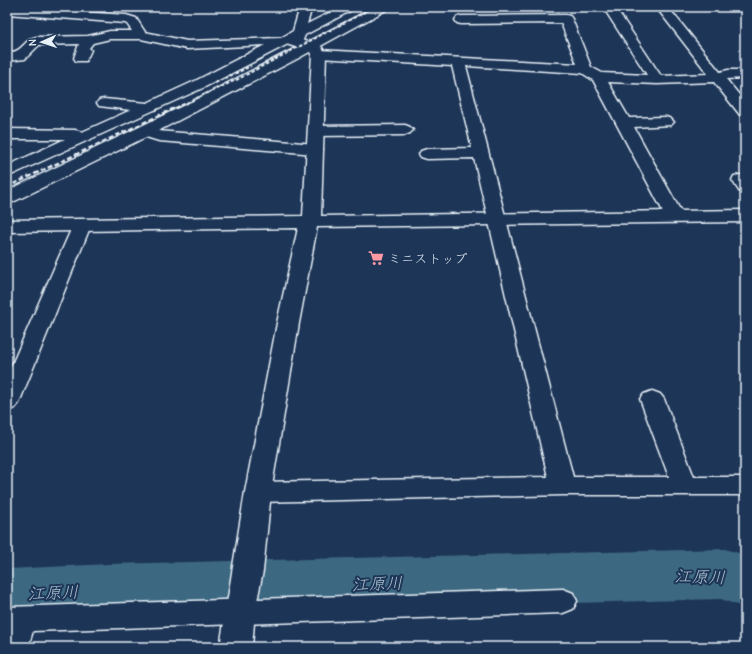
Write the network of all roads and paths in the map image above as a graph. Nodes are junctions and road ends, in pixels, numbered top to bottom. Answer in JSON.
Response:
{"nodes":[{"id":1,"x":134,"y":7,"type":"edge"},
{"id":2,"x":306,"y":7,"type":"edge"},
{"id":3,"x":350,"y":7,"type":"edge"},
{"id":4,"x":384,"y":7,"type":"edge"},
{"id":5,"x":609,"y":7,"type":"edge"},
{"id":6,"x":662,"y":7,"type":"edge"},
{"id":7,"x":7,"y":10,"type":"edge"},
{"id":8,"x":126,"y":19,"type":"junction"},
{"id":9,"x":461,"y":20,"type":"dead end"},
{"id":10,"x":135,"y":32,"type":"junction"},
{"id":11,"x":88,"y":40,"type":"junction"},
{"id":12,"x":300,"y":43,"type":"junction"},
{"id":13,"x":7,"y":57,"type":"edge"},
{"id":14,"x":81,"y":58,"type":"dead end"},
{"id":15,"x":458,"y":62,"type":"junction"},
{"id":16,"x":585,"y":69,"type":"junction"},
{"id":17,"x":745,"y":74,"type":"edge"},
{"id":18,"x":599,"y":77,"type":"junction"},
{"id":19,"x":717,"y":77,"type":"junction"},
{"id":20,"x":657,"y":80,"type":"junction"},
{"id":21,"x":104,"y":103,"type":"dead end"},
{"id":22,"x":149,"y":108,"type":"junction"},
{"id":23,"x":745,"y":112,"type":"edge"},
{"id":24,"x":666,"y":122,"type":"dead end"},
{"id":25,"x":624,"y":123,"type":"junction"},
{"id":26,"x":405,"y":130,"type":"dead end"},
{"id":27,"x":145,"y":132,"type":"junction"},
{"id":28,"x":7,"y":134,"type":"edge"},
{"id":29,"x":82,"y":138,"type":"junction"},
{"id":30,"x":316,"y":140,"type":"junction"},
{"id":31,"x":481,"y":153,"type":"junction"},
{"id":32,"x":427,"y":154,"type":"dead end"},
{"id":33,"x":7,"y":172,"type":"edge"},
{"id":34,"x":7,"y":198,"type":"edge"},
{"id":35,"x":745,"y":216,"type":"edge"},
{"id":36,"x":675,"y":217,"type":"junction"},
{"id":37,"x":498,"y":219,"type":"junction"},
{"id":38,"x":310,"y":222,"type":"junction"},
{"id":39,"x":82,"y":225,"type":"junction"},
{"id":40,"x":7,"y":226,"type":"edge"},
{"id":41,"x":652,"y":399,"type":"dead end"},
{"id":42,"x":7,"y":403,"type":"edge"},
{"id":43,"x":563,"y":486,"type":"junction"},
{"id":44,"x":685,"y":486,"type":"junction"},
{"id":45,"x":745,"y":486,"type":"edge"},
{"id":46,"x":258,"y":492,"type":"junction"},
{"id":47,"x":563,"y":601,"type":"dead end"},
{"id":48,"x":241,"y":605,"type":"junction"},
{"id":49,"x":14,"y":619,"type":"edge"},
{"id":50,"x":13,"y":647,"type":"edge"},
{"id":51,"x":236,"y":647,"type":"edge"}],
"edges":[{"from":1,"to":8,"type":"street"},
{"from":2,"to":12,"type":"street"},
{"from":3,"to":12,"type":"street"},
{"from":4,"to":12,"type":"street"},
{"from":5,"to":20,"type":"street"},
{"from":6,"to":19,"type":"street"},
{"from":7,"to":8,"type":"street"},
{"from":8,"to":10,"type":"street"},
{"from":9,"to":16,"type":"street"},
{"from":10,"to":11,"type":"street"},
{"from":10,"to":12,"type":"street"},
{"from":11,"to":13,"type":"street"},
{"from":11,"to":14,"type":"street"},
{"from":12,"to":15,"type":"street"},
{"from":12,"to":22,"type":"street"},
{"from":12,"to":27,"type":"street"},
{"from":12,"to":30,"type":"street"},
{"from":15,"to":16,"type":"street"},
{"from":15,"to":31,"type":"street"},
{"from":16,"to":18,"type":"street"},
{"from":17,"to":19,"type":"street"},
{"from":18,"to":20,"type":"street"},
{"from":18,"to":25,"type":"street"},
{"from":19,"to":20,"type":"street"},
{"from":19,"to":23,"type":"street"},
{"from":21,"to":22,"type":"street"},
{"from":22,"to":29,"type":"street"},
{"from":24,"to":25,"type":"street"},
{"from":25,"to":36,"type":"street"},
{"from":26,"to":30,"type":"street"},
{"from":27,"to":30,"type":"street"},
{"from":27,"to":34,"type":"street"},
{"from":28,"to":29,"type":"street"},
{"from":29,"to":33,"type":"street"},
{"from":30,"to":38,"type":"street"},
{"from":31,"to":32,"type":"street"},
{"from":31,"to":37,"type":"street"},
{"from":35,"to":36,"type":"street"},
{"from":36,"to":37,"type":"street"},
{"from":37,"to":38,"type":"street"},
{"from":37,"to":43,"type":"street"},
{"from":38,"to":39,"type":"street"},
{"from":38,"to":46,"type":"street"},
{"from":39,"to":40,"type":"street"},
{"from":39,"to":42,"type":"street"},
{"from":41,"to":44,"type":"street"},
{"from":43,"to":44,"type":"street"},
{"from":43,"to":46,"type":"street"},
{"from":44,"to":45,"type":"street"},
{"from":46,"to":48,"type":"street"},
{"from":47,"to":48,"type":"street"},
{"from":48,"to":49,"type":"street"},
{"from":48,"to":51,"type":"street"},
{"from":49,"to":50,"type":"street"}]}
